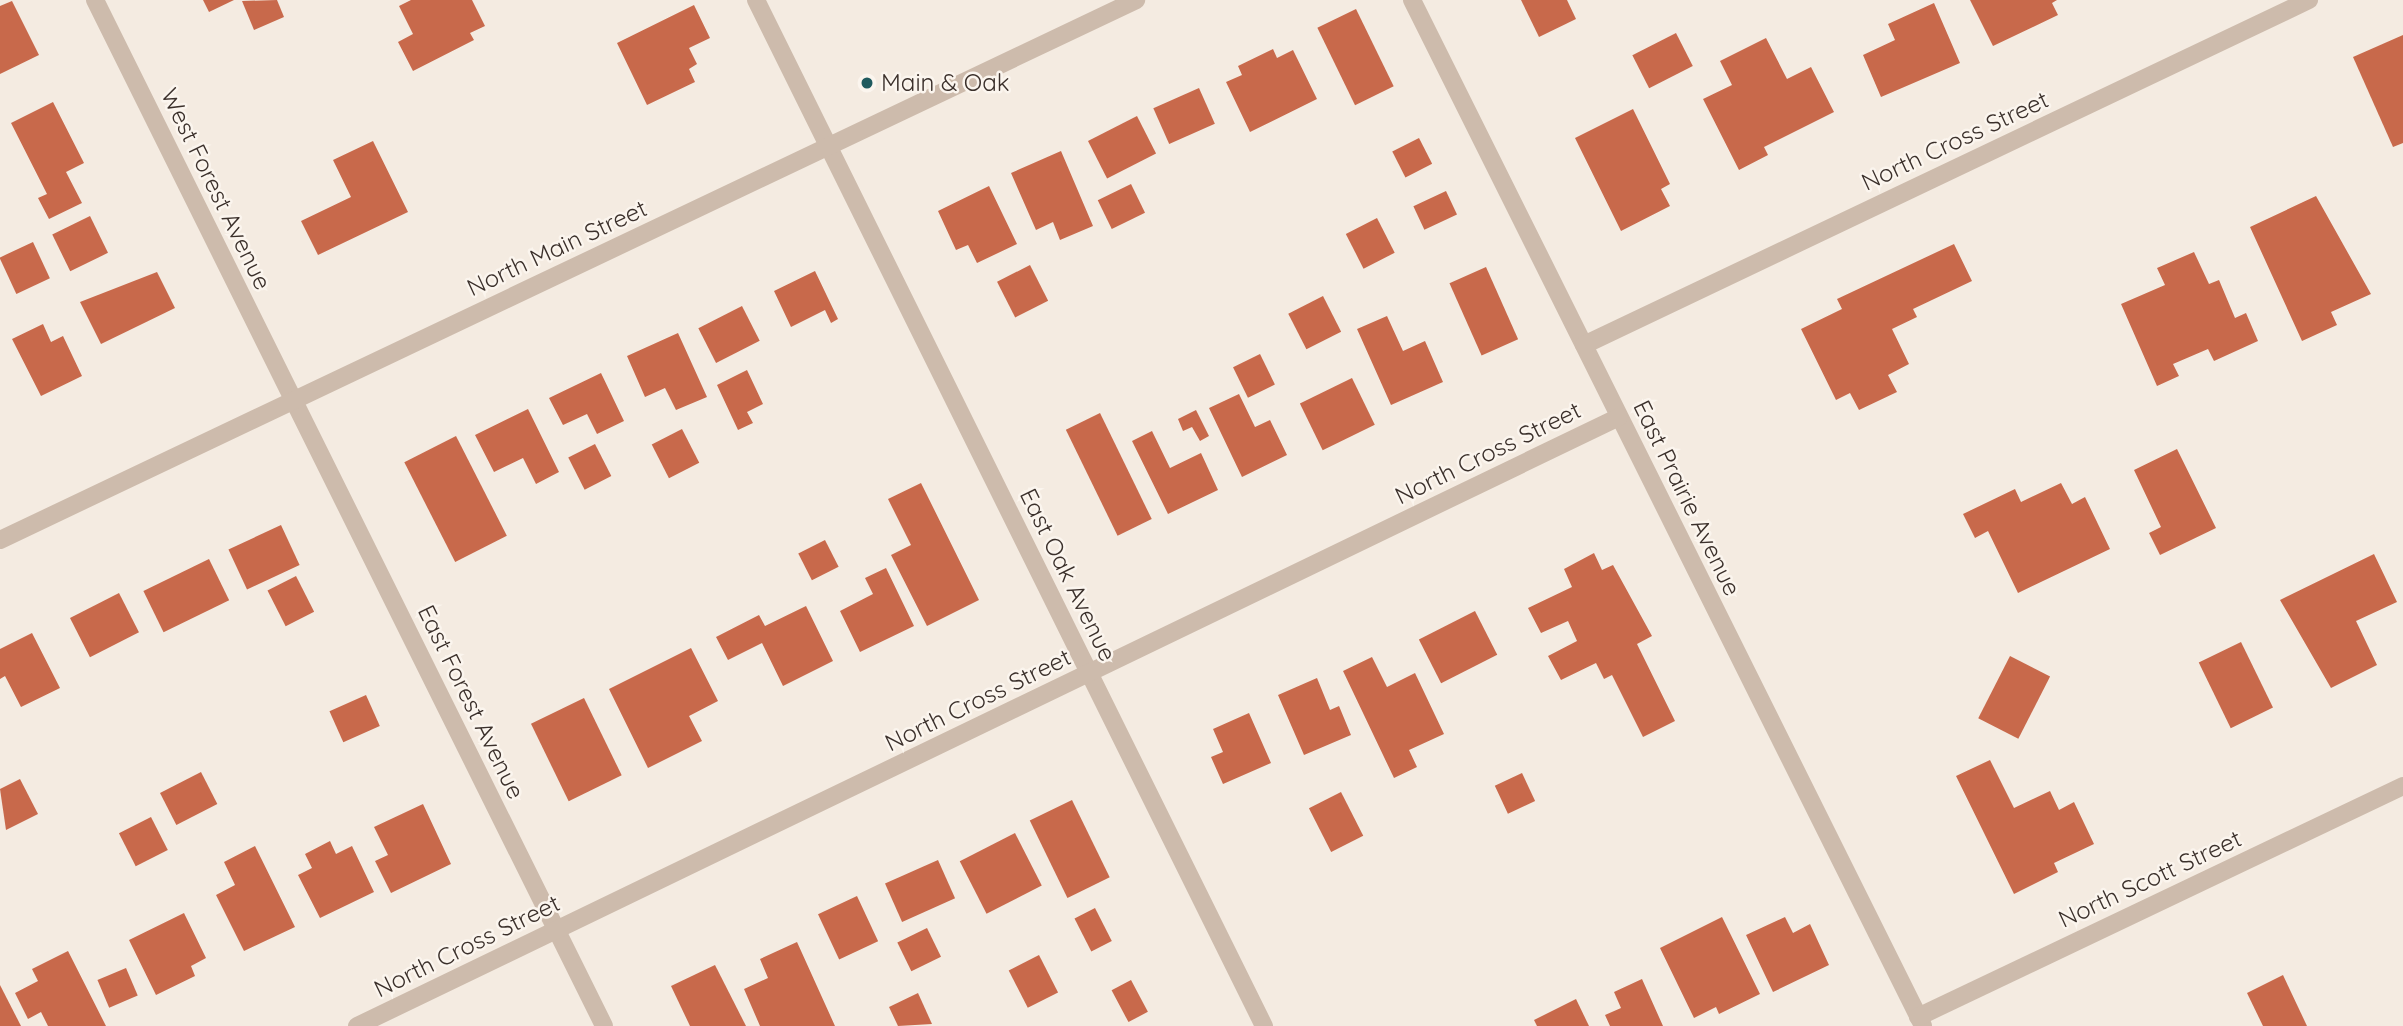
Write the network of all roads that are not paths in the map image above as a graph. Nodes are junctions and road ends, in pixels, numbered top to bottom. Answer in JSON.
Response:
{"nodes":[{"id":1,"x":95,"y":0,"type":"edge"},
{"id":2,"x":756,"y":0,"type":"edge"},
{"id":3,"x":1136,"y":0,"type":"edge"},
{"id":4,"x":1412,"y":0,"type":"edge"},
{"id":5,"x":2309,"y":0,"type":"edge"},
{"id":6,"x":829,"y":146,"type":"junction"},
{"id":7,"x":1584,"y":345,"type":"junction"},
{"id":8,"x":294,"y":400,"type":"junction"},
{"id":9,"x":1619,"y":417,"type":"junction"},
{"id":10,"x":0,"y":540,"type":"edge"},
{"id":11,"x":1089,"y":673,"type":"junction"},
{"id":12,"x":2403,"y":786,"type":"edge"},
{"id":13,"x":557,"y":930,"type":"junction"},
{"id":14,"x":1921,"y":1021,"type":"edge"},
{"id":15,"x":357,"y":1026,"type":"edge"},
{"id":16,"x":604,"y":1026,"type":"edge"},
{"id":17,"x":1264,"y":1026,"type":"edge"}],
"edges":[{"from":1,"to":8,"type":"street","name":"West Forest Avenue"},
{"from":2,"to":6,"type":"street","name":"East Oak Avenue"},
{"from":3,"to":6,"type":"street","name":"North Main Street"},
{"from":4,"to":7,"type":"street","name":"East Prairie Avenue"},
{"from":5,"to":7,"type":"street","name":"North Cross Street"},
{"from":6,"to":8,"type":"street","name":"North Main Street"},
{"from":6,"to":11,"type":"street","name":"East Oak Avenue"},
{"from":7,"to":9,"type":"street","name":"East Prairie Avenue"},
{"from":8,"to":10,"type":"street","name":"North Main Street"},
{"from":8,"to":13,"type":"street","name":"East Forest Avenue"},
{"from":9,"to":11,"type":"street","name":"North Cross Street"},
{"from":9,"to":14,"type":"street","name":"East Prairie Avenue"},
{"from":11,"to":13,"type":"street","name":"North Cross Street"},
{"from":11,"to":17,"type":"street","name":"East Oak Avenue"},
{"from":12,"to":14,"type":"street","name":"North Scott Street"},
{"from":13,"to":15,"type":"street","name":"North Cross Street"},
{"from":13,"to":16,"type":"street","name":"East Forest Avenue"}]}
